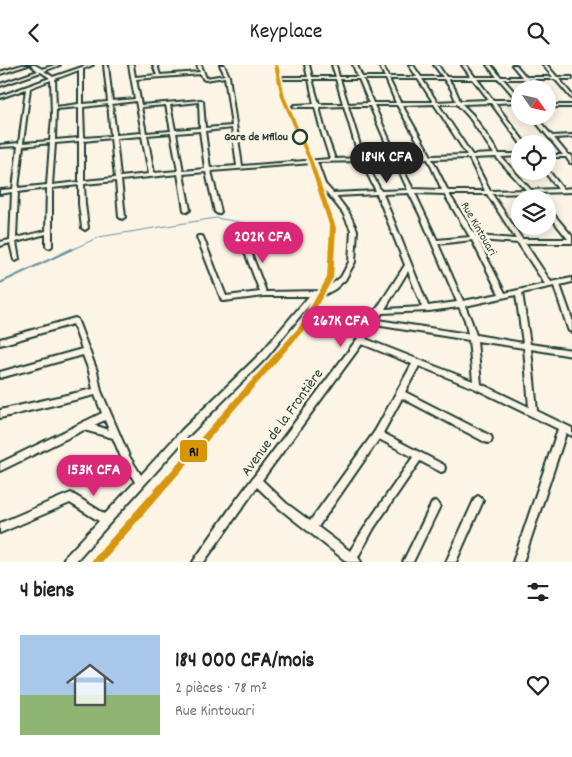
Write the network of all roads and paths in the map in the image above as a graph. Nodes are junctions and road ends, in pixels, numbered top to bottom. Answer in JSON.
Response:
{"nodes":[{"id":1,"x":26,"y":65,"type":"edge"},
{"id":2,"x":33,"y":65,"type":"edge"},
{"id":3,"x":58,"y":65,"type":"edge"},
{"id":4,"x":91,"y":65,"type":"edge"},
{"id":5,"x":106,"y":65,"type":"edge"},
{"id":6,"x":131,"y":65,"type":"edge"},
{"id":7,"x":155,"y":65,"type":"edge"},
{"id":8,"x":199,"y":65,"type":"edge"},
{"id":9,"x":222,"y":65,"type":"edge"},
{"id":10,"x":308,"y":65,"type":"edge"},
{"id":11,"x":334,"y":65,"type":"edge"},
{"id":12,"x":355,"y":65,"type":"edge"},
{"id":13,"x":381,"y":65,"type":"edge"},
{"id":14,"x":411,"y":65,"type":"edge"},
{"id":15,"x":436,"y":65,"type":"edge"},
{"id":16,"x":464,"y":65,"type":"edge"},
{"id":17,"x":489,"y":65,"type":"edge"},
{"id":18,"x":514,"y":65,"type":"edge"},
{"id":19,"x":545,"y":65,"type":"edge"},
{"id":20,"x":81,"y":69,"type":"junction"},
{"id":21,"x":188,"y":69,"type":"dead end"},
{"id":22,"x":41,"y":71,"type":"junction"},
{"id":23,"x":0,"y":73,"type":"edge"},
{"id":24,"x":191,"y":73,"type":"junction"},
{"id":25,"x":202,"y":73,"type":"junction"},
{"id":26,"x":159,"y":76,"type":"junction"},
{"id":27,"x":227,"y":76,"type":"junction"},
{"id":28,"x":310,"y":77,"type":"junction"},
{"id":29,"x":338,"y":77,"type":"junction"},
{"id":30,"x":359,"y":77,"type":"junction"},
{"id":31,"x":386,"y":77,"type":"junction"},
{"id":32,"x":419,"y":77,"type":"junction"},
{"id":33,"x":445,"y":77,"type":"junction"},
{"id":34,"x":473,"y":77,"type":"junction"},
{"id":35,"x":498,"y":77,"type":"junction"},
{"id":36,"x":525,"y":77,"type":"junction"},
{"id":37,"x":555,"y":77,"type":"junction"},
{"id":38,"x":572,"y":77,"type":"edge"},
{"id":39,"x":134,"y":78,"type":"junction"},
{"id":40,"x":284,"y":78,"type":"dead end"},
{"id":41,"x":53,"y":79,"type":"junction"},
{"id":42,"x":528,"y":80,"type":"edge"},
{"id":43,"x":0,"y":85,"type":"edge"},
{"id":44,"x":28,"y":88,"type":"junction"},
{"id":45,"x":0,"y":97,"type":"edge"},
{"id":46,"x":572,"y":98,"type":"edge"},
{"id":47,"x":493,"y":102,"type":"junction"},
{"id":48,"x":111,"y":103,"type":"junction"},
{"id":49,"x":138,"y":103,"type":"junction"},
{"id":50,"x":168,"y":103,"type":"junction"},
{"id":51,"x":435,"y":103,"type":"junction"},
{"id":52,"x":459,"y":103,"type":"junction"},
{"id":53,"x":399,"y":104,"type":"junction"},
{"id":54,"x":318,"y":105,"type":"junction"},
{"id":55,"x":347,"y":105,"type":"junction"},
{"id":56,"x":372,"y":105,"type":"junction"},
{"id":57,"x":82,"y":106,"type":"junction"},
{"id":58,"x":295,"y":106,"type":"dead end"},
{"id":59,"x":556,"y":106,"type":"edge"},
{"id":60,"x":572,"y":106,"type":"edge"},
{"id":61,"x":55,"y":108,"type":"junction"},
{"id":62,"x":541,"y":125,"type":"edge"},
{"id":63,"x":232,"y":127,"type":"junction"},
{"id":64,"x":202,"y":130,"type":"junction"},
{"id":65,"x":173,"y":132,"type":"junction"},
{"id":66,"x":144,"y":134,"type":"junction"},
{"id":67,"x":517,"y":135,"type":"edge"},
{"id":68,"x":549,"y":135,"type":"edge"},
{"id":69,"x":572,"y":136,"type":"edge"},
{"id":70,"x":114,"y":137,"type":"junction"},
{"id":71,"x":556,"y":137,"type":"edge"},
{"id":72,"x":82,"y":140,"type":"junction"},
{"id":73,"x":52,"y":142,"type":"junction"},
{"id":74,"x":556,"y":142,"type":"edge"},
{"id":75,"x":20,"y":145,"type":"junction"},
{"id":76,"x":0,"y":146,"type":"edge"},
{"id":77,"x":497,"y":155,"type":"junction"},
{"id":78,"x":511,"y":155,"type":"edge"},
{"id":79,"x":470,"y":156,"type":"junction"},
{"id":80,"x":556,"y":156,"type":"edge"},
{"id":81,"x":569,"y":156,"type":"edge"},
{"id":82,"x":429,"y":157,"type":"junction"},
{"id":83,"x":395,"y":158,"type":"junction"},
{"id":84,"x":362,"y":159,"type":"junction"},
{"id":85,"x":314,"y":161,"type":"junction"},
{"id":86,"x":333,"y":161,"type":"junction"},
{"id":87,"x":572,"y":162,"type":"edge"},
{"id":88,"x":240,"y":168,"type":"junction"},
{"id":89,"x":207,"y":171,"type":"junction"},
{"id":90,"x":180,"y":173,"type":"junction"},
{"id":91,"x":152,"y":175,"type":"junction"},
{"id":92,"x":117,"y":178,"type":"junction"},
{"id":93,"x":553,"y":180,"type":"edge"},
{"id":94,"x":82,"y":182,"type":"junction"},
{"id":95,"x":49,"y":186,"type":"junction"},
{"id":96,"x":15,"y":190,"type":"junction"},
{"id":97,"x":529,"y":190,"type":"edge"},
{"id":98,"x":572,"y":190,"type":"edge"},
{"id":99,"x":0,"y":191,"type":"edge"},
{"id":100,"x":411,"y":191,"type":"junction"},
{"id":101,"x":556,"y":191,"type":"edge"},
{"id":102,"x":562,"y":191,"type":"junction"},
{"id":103,"x":446,"y":193,"type":"junction"},
{"id":104,"x":489,"y":193,"type":"junction"},
{"id":105,"x":511,"y":193,"type":"edge"},
{"id":106,"x":380,"y":194,"type":"junction"},
{"id":107,"x":333,"y":195,"type":"junction"},
{"id":108,"x":185,"y":207,"type":"dead end"},
{"id":109,"x":218,"y":212,"type":"dead end"},
{"id":110,"x":122,"y":217,"type":"dead end"},
{"id":111,"x":556,"y":221,"type":"edge"},
{"id":112,"x":85,"y":228,"type":"dead end"},
{"id":113,"x":48,"y":232,"type":"junction"},
{"id":114,"x":200,"y":237,"type":"dead end"},
{"id":115,"x":245,"y":238,"type":"dead end"},
{"id":116,"x":474,"y":238,"type":"junction"},
{"id":117,"x":572,"y":240,"type":"edge"},
{"id":118,"x":13,"y":241,"type":"junction"},
{"id":119,"x":522,"y":241,"type":"junction"},
{"id":120,"x":435,"y":242,"type":"junction"},
{"id":121,"x":0,"y":244,"type":"edge"},
{"id":122,"x":49,"y":246,"type":"dead end"},
{"id":123,"x":16,"y":259,"type":"dead end"},
{"id":124,"x":408,"y":265,"type":"junction"},
{"id":125,"x":572,"y":280,"type":"edge"},
{"id":126,"x":552,"y":284,"type":"junction"},
{"id":127,"x":315,"y":293,"type":"junction"},
{"id":128,"x":519,"y":293,"type":"junction"},
{"id":129,"x":264,"y":295,"type":"junction"},
{"id":130,"x":504,"y":296,"type":"junction"},
{"id":131,"x":460,"y":303,"type":"junction"},
{"id":132,"x":426,"y":309,"type":"junction"},
{"id":133,"x":380,"y":311,"type":"junction"},
{"id":134,"x":373,"y":322,"type":"junction"},
{"id":135,"x":572,"y":329,"type":"edge"},
{"id":136,"x":473,"y":339,"type":"junction"},
{"id":137,"x":361,"y":340,"type":"junction"},
{"id":138,"x":0,"y":342,"type":"edge"},
{"id":139,"x":527,"y":346,"type":"junction"},
{"id":140,"x":86,"y":351,"type":"junction"},
{"id":141,"x":572,"y":353,"type":"edge"},
{"id":142,"x":417,"y":362,"type":"junction"},
{"id":143,"x":0,"y":375,"type":"edge"},
{"id":144,"x":477,"y":386,"type":"junction"},
{"id":145,"x":97,"y":391,"type":"junction"},
{"id":146,"x":401,"y":394,"type":"junction"},
{"id":147,"x":533,"y":411,"type":"junction"},
{"id":148,"x":0,"y":415,"type":"edge"},
{"id":149,"x":107,"y":415,"type":"junction"},
{"id":150,"x":83,"y":426,"type":"junction"},
{"id":151,"x":568,"y":430,"type":"edge"},
{"id":152,"x":378,"y":434,"type":"junction"},
{"id":153,"x":115,"y":435,"type":"junction"},
{"id":154,"x":488,"y":439,"type":"dead end"},
{"id":155,"x":419,"y":457,"type":"junction"},
{"id":156,"x":0,"y":467,"type":"edge"},
{"id":157,"x":441,"y":468,"type":"dead end"},
{"id":158,"x":257,"y":481,"type":"junction"},
{"id":159,"x":140,"y":483,"type":"junction"},
{"id":160,"x":478,"y":501,"type":"dead end"},
{"id":161,"x":435,"y":506,"type":"dead end"},
{"id":162,"x":106,"y":520,"type":"junction"},
{"id":163,"x":0,"y":528,"type":"edge"},
{"id":164,"x":311,"y":528,"type":"junction"},
{"id":165,"x":353,"y":560,"type":"edge"},
{"id":166,"x":68,"y":562,"type":"edge"},
{"id":167,"x":198,"y":562,"type":"edge"},
{"id":168,"x":408,"y":562,"type":"edge"},
{"id":169,"x":451,"y":562,"type":"edge"},
{"id":170,"x":518,"y":562,"type":"edge"}],
"edges":[{"from":1,"to":23,"type":"street"},
{"from":2,"to":22,"type":"street"},
{"from":3,"to":22,"type":"street"},
{"from":4,"to":20,"type":"street"},
{"from":5,"to":48,"type":"street"},
{"from":6,"to":39,"type":"street"},
{"from":7,"to":26,"type":"street"},
{"from":8,"to":25,"type":"street"},
{"from":9,"to":27,"type":"street"},
{"from":10,"to":28,"type":"street"},
{"from":11,"to":29,"type":"street"},
{"from":12,"to":30,"type":"street"},
{"from":13,"to":31,"type":"street","name":"Rue Kintouari"},
{"from":14,"to":32,"type":"street"},
{"from":15,"to":33,"type":"street"},
{"from":16,"to":34,"type":"street"},
{"from":17,"to":35,"type":"street"},
{"from":18,"to":36,"type":"street"},
{"from":19,"to":37,"type":"street"},
{"from":20,"to":41,"type":"street"},
{"from":20,"to":57,"type":"street"},
{"from":21,"to":24,"type":"street"},
{"from":22,"to":41,"type":"street"},
{"from":22,"to":43,"type":"street"},
{"from":24,"to":25,"type":"street"},
{"from":24,"to":26,"type":"street"},
{"from":25,"to":27,"type":"street"},
{"from":26,"to":39,"type":"street"},
{"from":27,"to":63,"type":"street"},
{"from":28,"to":29,"type":"street"},
{"from":28,"to":40,"type":"street"},
{"from":28,"to":54,"type":"street"},
{"from":29,"to":30,"type":"street"},
{"from":29,"to":55,"type":"street"},
{"from":30,"to":31,"type":"street"},
{"from":30,"to":56,"type":"street"},
{"from":31,"to":32,"type":"street"},
{"from":31,"to":53,"type":"street","name":"Rue Kintouari"},
{"from":32,"to":33,"type":"street"},
{"from":32,"to":51,"type":"street"},
{"from":33,"to":34,"type":"street"},
{"from":33,"to":52,"type":"street"},
{"from":34,"to":35,"type":"street"},
{"from":34,"to":47,"type":"street"},
{"from":35,"to":36,"type":"street"},
{"from":35,"to":47,"type":"street"},
{"from":36,"to":37,"type":"street"},
{"from":36,"to":42,"type":"street"},
{"from":37,"to":38,"type":"street"},
{"from":37,"to":46,"type":"street"},
{"from":39,"to":49,"type":"street"},
{"from":41,"to":44,"type":"street"},
{"from":41,"to":61,"type":"street"},
{"from":44,"to":45,"type":"street"},
{"from":44,"to":75,"type":"street"},
{"from":47,"to":52,"type":"street"},
{"from":47,"to":67,"type":"street"},
{"from":48,"to":49,"type":"street"},
{"from":48,"to":57,"type":"street"},
{"from":48,"to":70,"type":"street"},
{"from":49,"to":50,"type":"street"},
{"from":49,"to":66,"type":"street"},
{"from":50,"to":64,"type":"street"},
{"from":50,"to":65,"type":"street"},
{"from":51,"to":52,"type":"street"},
{"from":51,"to":53,"type":"street"},
{"from":51,"to":79,"type":"street"},
{"from":52,"to":77,"type":"street"},
{"from":53,"to":56,"type":"street"},
{"from":53,"to":82,"type":"street","name":"Rue Kintouari"},
{"from":54,"to":55,"type":"street"},
{"from":54,"to":58,"type":"street"},
{"from":54,"to":86,"type":"street"},
{"from":55,"to":56,"type":"street"},
{"from":55,"to":84,"type":"street"},
{"from":56,"to":83,"type":"street"},
{"from":57,"to":61,"type":"street"},
{"from":57,"to":72,"type":"street"},
{"from":59,"to":60,"type":"street"},
{"from":61,"to":73,"type":"street"},
{"from":62,"to":68,"type":"street"},
{"from":63,"to":64,"type":"street"},
{"from":63,"to":88,"type":"street"},
{"from":64,"to":65,"type":"street"},
{"from":64,"to":89,"type":"street"},
{"from":65,"to":66,"type":"street"},
{"from":65,"to":90,"type":"street"},
{"from":66,"to":70,"type":"street"},
{"from":66,"to":91,"type":"street"},
{"from":69,"to":71,"type":"street"},
{"from":70,"to":72,"type":"street"},
{"from":70,"to":92,"type":"street"},
{"from":72,"to":73,"type":"street"},
{"from":72,"to":94,"type":"street"},
{"from":73,"to":75,"type":"street"},
{"from":73,"to":95,"type":"street"},
{"from":74,"to":81,"type":"street"},
{"from":75,"to":76,"type":"street"},
{"from":75,"to":96,"type":"street"},
{"from":77,"to":78,"type":"street"},
{"from":77,"to":79,"type":"street"},
{"from":77,"to":97,"type":"street"},
{"from":79,"to":82,"type":"street"},
{"from":79,"to":104,"type":"street"},
{"from":80,"to":81,"type":"street"},
{"from":81,"to":87,"type":"street"},
{"from":82,"to":83,"type":"street"},
{"from":82,"to":103,"type":"street","name":"Rue Kintouari"},
{"from":83,"to":84,"type":"street"},
{"from":83,"to":100,"type":"street"},
{"from":84,"to":86,"type":"street"},
{"from":84,"to":106,"type":"street"},
{"from":85,"to":86,"type":"street"},
{"from":85,"to":88,"type":"street"},
{"from":85,"to":107,"type":"street"},
{"from":88,"to":89,"type":"street"},
{"from":89,"to":90,"type":"street"},
{"from":89,"to":109,"type":"street"},
{"from":90,"to":91,"type":"street"},
{"from":90,"to":108,"type":"street"},
{"from":91,"to":92,"type":"street"},
{"from":92,"to":94,"type":"street"},
{"from":92,"to":110,"type":"street"},
{"from":93,"to":102,"type":"street"},
{"from":94,"to":95,"type":"street"},
{"from":94,"to":112,"type":"street"},
{"from":95,"to":96,"type":"street"},
{"from":95,"to":113,"type":"street"},
{"from":96,"to":99,"type":"street"},
{"from":96,"to":118,"type":"street"},
{"from":98,"to":102,"type":"street"},
{"from":100,"to":103,"type":"street"},
{"from":100,"to":106,"type":"street"},
{"from":100,"to":120,"type":"street"},
{"from":101,"to":102,"type":"street"},
{"from":103,"to":104,"type":"street"},
{"from":103,"to":116,"type":"street","name":"Rue Kintouari"},
{"from":104,"to":105,"type":"street"},
{"from":104,"to":119,"type":"street"},
{"from":106,"to":107,"type":"street"},
{"from":106,"to":124,"type":"street"},
{"from":107,"to":127,"type":"street"},
{"from":111,"to":117,"type":"street"},
{"from":113,"to":118,"type":"street"},
{"from":113,"to":122,"type":"street"},
{"from":114,"to":129,"type":"street"},
{"from":115,"to":129,"type":"street"},
{"from":116,"to":119,"type":"street"},
{"from":116,"to":120,"type":"street"},
{"from":116,"to":130,"type":"street","name":"Rue Kintouari"},
{"from":117,"to":119,"type":"street"},
{"from":118,"to":121,"type":"street"},
{"from":118,"to":123,"type":"street"},
{"from":119,"to":126,"type":"street"},
{"from":120,"to":131,"type":"street"},
{"from":124,"to":132,"type":"street"},
{"from":124,"to":133,"type":"street","name":"Avenue de la Frontière"},
{"from":125,"to":126,"type":"street"},
{"from":126,"to":128,"type":"street"},
{"from":126,"to":135,"type":"street"},
{"from":127,"to":129,"type":"street"},
{"from":127,"to":159,"type":"street"},
{"from":128,"to":130,"type":"street"},
{"from":128,"to":139,"type":"street"},
{"from":130,"to":131,"type":"street"},
{"from":131,"to":132,"type":"street"},
{"from":131,"to":136,"type":"street"},
{"from":132,"to":133,"type":"street"},
{"from":133,"to":134,"type":"street","name":"Avenue de la Frontière"},
{"from":134,"to":136,"type":"street"},
{"from":134,"to":137,"type":"street","name":"Avenue de la Frontière"},
{"from":136,"to":139,"type":"street"},
{"from":136,"to":144,"type":"street"},
{"from":137,"to":142,"type":"street"},
{"from":137,"to":158,"type":"street","name":"Avenue de la Frontière"},
{"from":138,"to":140,"type":"street"},
{"from":139,"to":141,"type":"street"},
{"from":139,"to":147,"type":"street"},
{"from":140,"to":143,"type":"street"},
{"from":140,"to":145,"type":"street"},
{"from":142,"to":144,"type":"street"},
{"from":142,"to":146,"type":"street"},
{"from":144,"to":147,"type":"street"},
{"from":145,"to":148,"type":"street"},
{"from":145,"to":149,"type":"street"},
{"from":146,"to":152,"type":"street"},
{"from":146,"to":154,"type":"street"},
{"from":147,"to":151,"type":"street"},
{"from":149,"to":150,"type":"street"},
{"from":149,"to":153,"type":"street"},
{"from":150,"to":153,"type":"street"},
{"from":150,"to":156,"type":"street"},
{"from":151,"to":170,"type":"street"},
{"from":152,"to":155,"type":"street"},
{"from":152,"to":164,"type":"street"},
{"from":153,"to":159,"type":"street"},
{"from":155,"to":157,"type":"street"},
{"from":155,"to":165,"type":"street"},
{"from":158,"to":164,"type":"street"},
{"from":158,"to":167,"type":"street","name":"Avenue de la Frontière"},
{"from":159,"to":162,"type":"street"},
{"from":160,"to":169,"type":"street"},
{"from":161,"to":168,"type":"street"},
{"from":162,"to":163,"type":"street"},
{"from":162,"to":166,"type":"street"},
{"from":164,"to":165,"type":"street"}]}
